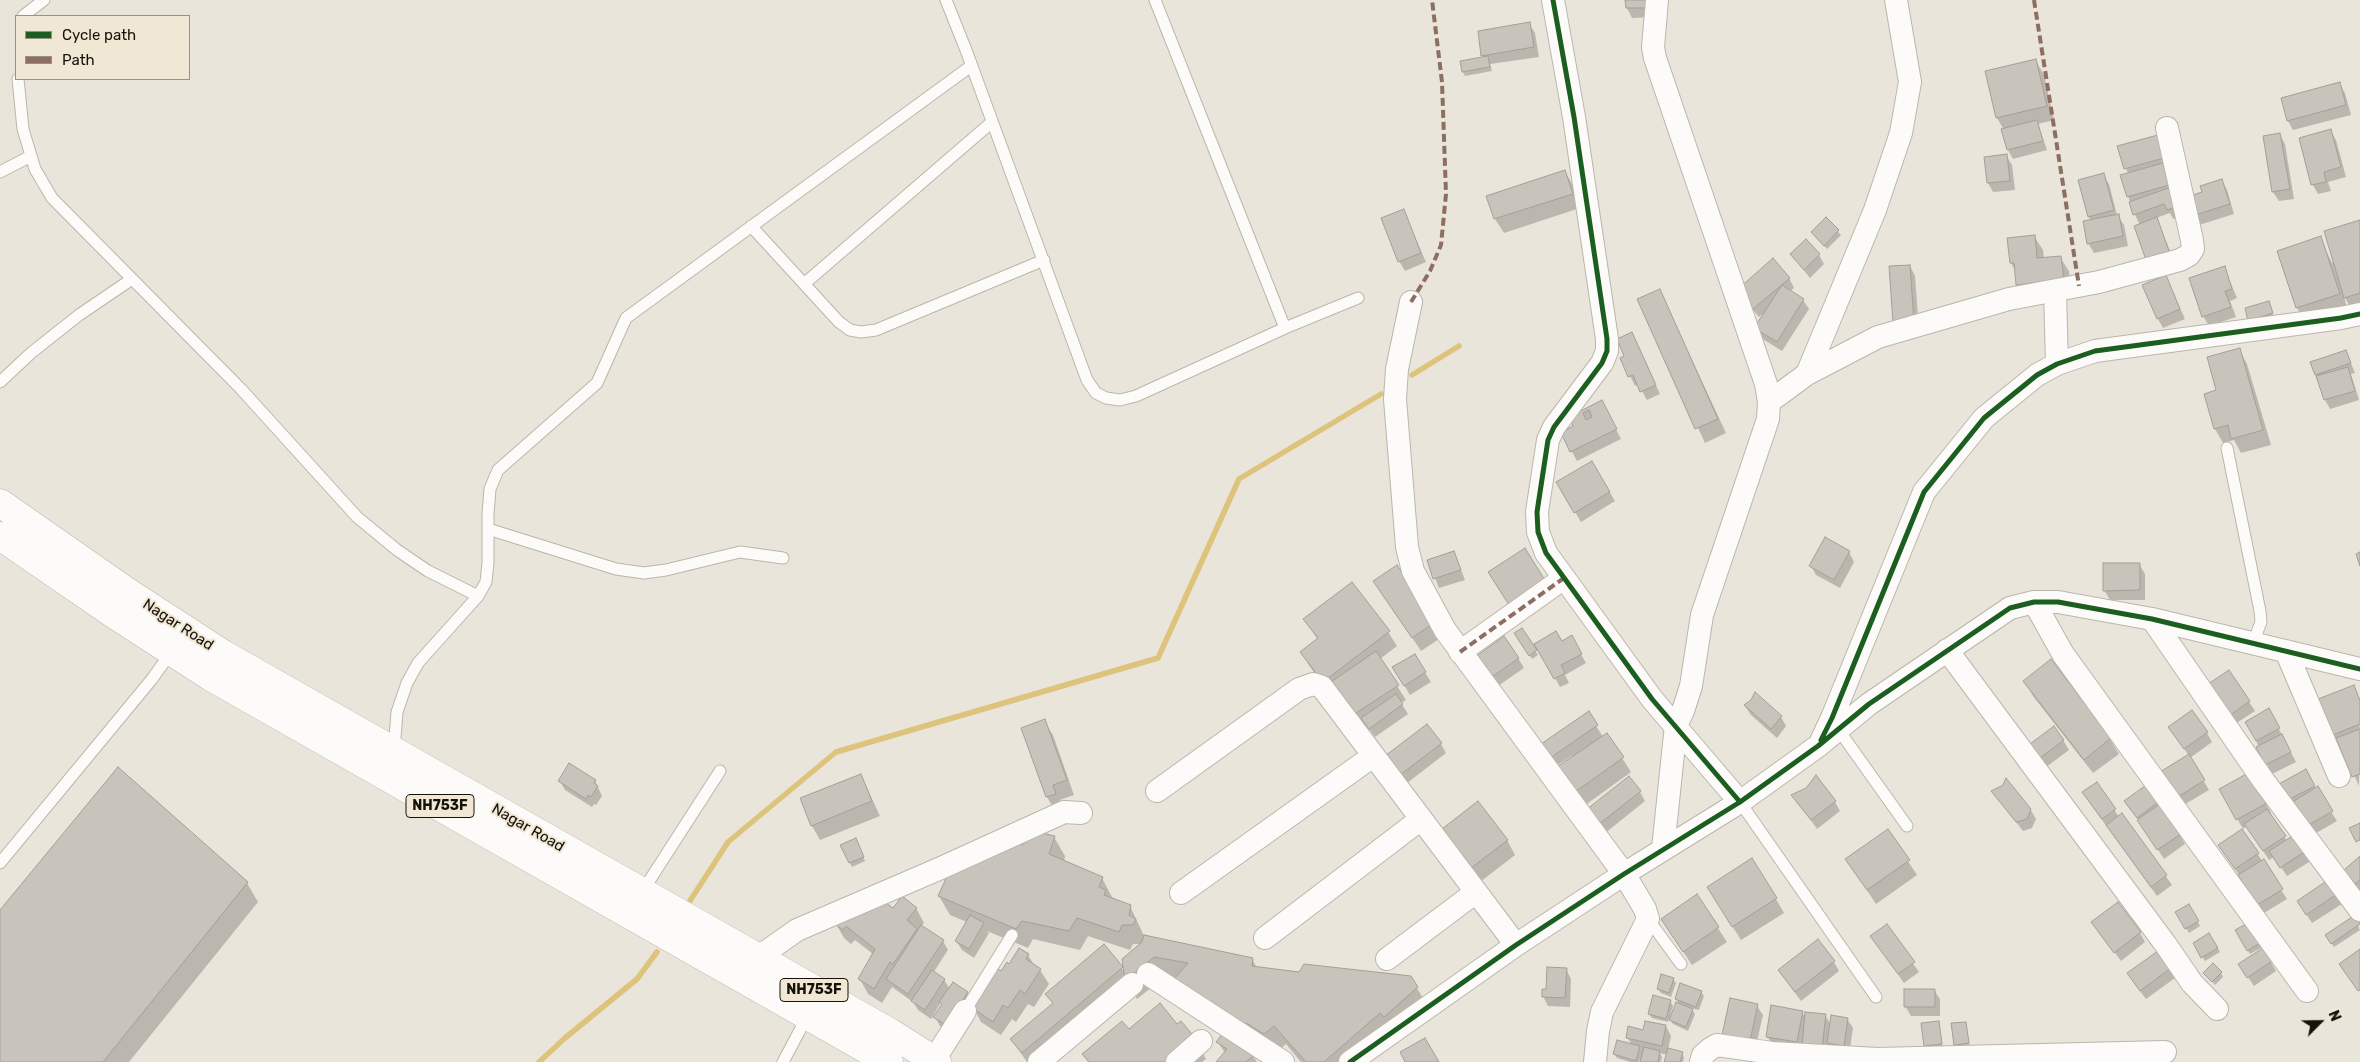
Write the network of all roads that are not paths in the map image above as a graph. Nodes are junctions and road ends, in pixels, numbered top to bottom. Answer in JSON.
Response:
{"nodes":[{"id":1,"x":44,"y":0,"type":"edge"},
{"id":2,"x":946,"y":0,"type":"edge"},
{"id":3,"x":1155,"y":0,"type":"edge"},
{"id":4,"x":1553,"y":0,"type":"edge"},
{"id":5,"x":1656,"y":0,"type":"edge"},
{"id":6,"x":1896,"y":0,"type":"edge"},
{"id":7,"x":25,"y":15,"type":"edge"},
{"id":8,"x":971,"y":66,"type":"junction"},
{"id":9,"x":18,"y":80,"type":"edge"},
{"id":10,"x":992,"y":122,"type":"junction"},
{"id":11,"x":2167,"y":128,"type":"dead end"},
{"id":12,"x":31,"y":156,"type":"junction"},
{"id":13,"x":0,"y":172,"type":"edge"},
{"id":14,"x":751,"y":226,"type":"junction"},
{"id":15,"x":1044,"y":260,"type":"junction"},
{"id":16,"x":132,"y":279,"type":"junction"},
{"id":17,"x":804,"y":284,"type":"junction"},
{"id":18,"x":2055,"y":290,"type":"junction"},
{"id":19,"x":1358,"y":298,"type":"dead end"},
{"id":20,"x":1411,"y":302,"type":"dead end"},
{"id":21,"x":2360,"y":314,"type":"edge"},
{"id":22,"x":1285,"y":328,"type":"junction"},
{"id":23,"x":2057,"y":364,"type":"junction"},
{"id":24,"x":1807,"y":374,"type":"junction"},
{"id":25,"x":0,"y":382,"type":"edge"},
{"id":26,"x":1769,"y":402,"type":"junction"},
{"id":27,"x":2227,"y":448,"type":"dead end"},
{"id":28,"x":0,"y":503,"type":"edge"},
{"id":29,"x":488,"y":529,"type":"junction"},
{"id":30,"x":0,"y":536,"type":"edge"},
{"id":31,"x":783,"y":558,"type":"dead end"},
{"id":32,"x":1564,"y":578,"type":"junction"},
{"id":33,"x":478,"y":596,"type":"junction"},
{"id":34,"x":2034,"y":602,"type":"junction"},
{"id":35,"x":2152,"y":619,"type":"junction"},
{"id":36,"x":2253,"y":644,"type":"junction"},
{"id":37,"x":1947,"y":650,"type":"junction"},
{"id":38,"x":172,"y":651,"type":"junction"},
{"id":39,"x":2286,"y":651,"type":"junction"},
{"id":40,"x":1460,"y":652,"type":"junction"},
{"id":41,"x":2360,"y":669,"type":"edge"},
{"id":42,"x":1676,"y":725,"type":"junction"},
{"id":43,"x":1838,"y":729,"type":"junction"},
{"id":44,"x":1818,"y":746,"type":"junction"},
{"id":45,"x":394,"y":751,"type":"junction"},
{"id":46,"x":1373,"y":756,"type":"junction"},
{"id":47,"x":720,"y":770,"type":"dead end"},
{"id":48,"x":2339,"y":776,"type":"dead end"},
{"id":49,"x":1158,"y":790,"type":"dead end"},
{"id":50,"x":1740,"y":802,"type":"junction"},
{"id":51,"x":1081,"y":813,"type":"dead end"},
{"id":52,"x":1421,"y":820,"type":"junction"},
{"id":53,"x":1907,"y":826,"type":"dead end"},
{"id":54,"x":1663,"y":849,"type":"junction"},
{"id":55,"x":0,"y":863,"type":"edge"},
{"id":56,"x":1624,"y":874,"type":"junction"},
{"id":57,"x":642,"y":892,"type":"junction"},
{"id":58,"x":1476,"y":892,"type":"junction"},
{"id":59,"x":1181,"y":893,"type":"dead end"},
{"id":60,"x":2360,"y":910,"type":"edge"},
{"id":61,"x":1648,"y":919,"type":"junction"},
{"id":62,"x":1012,"y":935,"type":"dead end"},
{"id":63,"x":1266,"y":938,"type":"dead end"},
{"id":64,"x":1516,"y":945,"type":"junction"},
{"id":65,"x":755,"y":956,"type":"junction"},
{"id":66,"x":1386,"y":959,"type":"dead end"},
{"id":67,"x":1681,"y":964,"type":"dead end"},
{"id":68,"x":2308,"y":991,"type":"dead end"},
{"id":69,"x":1876,"y":997,"type":"dead end"},
{"id":70,"x":2217,"y":1009,"type":"dead end"},
{"id":71,"x":965,"y":1011,"type":"joint"},
{"id":72,"x":808,"y":1015,"type":"junction"},
{"id":73,"x":1201,"y":1041,"type":"dead end"},
{"id":74,"x":2165,"y":1052,"type":"dead end"},
{"id":75,"x":1878,"y":1060,"type":"edge"},
{"id":76,"x":936,"y":1061,"type":"edge"},
{"id":77,"x":783,"y":1062,"type":"edge"},
{"id":78,"x":889,"y":1062,"type":"edge"},
{"id":79,"x":1039,"y":1062,"type":"edge"},
{"id":80,"x":1177,"y":1062,"type":"edge"},
{"id":81,"x":1284,"y":1062,"type":"edge"},
{"id":82,"x":1350,"y":1062,"type":"edge"},
{"id":83,"x":1595,"y":1062,"type":"edge"},
{"id":84,"x":1701,"y":1062,"type":"edge"}],
"edges":[{"from":1,"to":7,"type":"lane"},
{"from":2,"to":8,"type":"lane"},
{"from":3,"to":22,"type":"lane"},
{"from":4,"to":32,"type":"street"},
{"from":5,"to":26,"type":"street"},
{"from":6,"to":24,"type":"street"},
{"from":8,"to":10,"type":"lane"},
{"from":8,"to":14,"type":"lane"},
{"from":9,"to":12,"type":"lane"},
{"from":10,"to":15,"type":"lane"},
{"from":10,"to":17,"type":"lane"},
{"from":11,"to":18,"type":"street"},
{"from":12,"to":13,"type":"lane"},
{"from":12,"to":16,"type":"lane"},
{"from":14,"to":17,"type":"lane"},
{"from":14,"to":29,"type":"lane"},
{"from":15,"to":17,"type":"lane"},
{"from":15,"to":22,"type":"lane"},
{"from":16,"to":25,"type":"lane"},
{"from":16,"to":33,"type":"lane"},
{"from":18,"to":23,"type":"street"},
{"from":18,"to":24,"type":"street"},
{"from":19,"to":22,"type":"lane"},
{"from":20,"to":40,"type":"street"},
{"from":21,"to":23,"type":"street"},
{"from":23,"to":44,"type":"street"},
{"from":24,"to":26,"type":"street"},
{"from":26,"to":42,"type":"street"},
{"from":27,"to":36,"type":"lane"},
{"from":28,"to":45,"type":"highway","name":"Nagar Road","number":"NH753F"},
{"from":29,"to":31,"type":"lane"},
{"from":29,"to":33,"type":"lane"},
{"from":30,"to":38,"type":"highway","name":"Nagar Road","number":"NH753F"},
{"from":32,"to":40,"type":"street"},
{"from":32,"to":42,"type":"street"},
{"from":33,"to":45,"type":"lane"},
{"from":34,"to":35,"type":"street"},
{"from":34,"to":37,"type":"street"},
{"from":34,"to":68,"type":"street"},
{"from":35,"to":36,"type":"street"},
{"from":35,"to":60,"type":"street"},
{"from":36,"to":39,"type":"street"},
{"from":37,"to":43,"type":"street"},
{"from":37,"to":70,"type":"street"},
{"from":38,"to":55,"type":"lane"},
{"from":38,"to":72,"type":"highway","name":"Nagar Road","number":"NH753F"},
{"from":39,"to":41,"type":"street"},
{"from":39,"to":48,"type":"street"},
{"from":40,"to":56,"type":"street"},
{"from":42,"to":50,"type":"street"},
{"from":42,"to":54,"type":"street"},
{"from":43,"to":44,"type":"street"},
{"from":43,"to":53,"type":"lane"},
{"from":44,"to":50,"type":"street"},
{"from":45,"to":57,"type":"highway","name":"Nagar Road","number":"NH753F"},
{"from":46,"to":49,"type":"street"},
{"from":46,"to":52,"type":"street"},
{"from":46,"to":59,"type":"street"},
{"from":47,"to":57,"type":"lane"},
{"from":50,"to":54,"type":"street"},
{"from":50,"to":69,"type":"lane"},
{"from":51,"to":65,"type":"street"},
{"from":52,"to":58,"type":"street"},
{"from":52,"to":63,"type":"street"},
{"from":54,"to":56,"type":"street"},
{"from":56,"to":61,"type":"street"},
{"from":56,"to":64,"type":"street"},
{"from":57,"to":65,"type":"highway","name":"Nagar Road","number":"NH753F"},
{"from":58,"to":64,"type":"street"},
{"from":58,"to":66,"type":"street"},
{"from":61,"to":67,"type":"lane"},
{"from":61,"to":83,"type":"street"},
{"from":62,"to":71,"type":"lane"},
{"from":64,"to":82,"type":"street"},
{"from":65,"to":76,"type":"highway","name":"Nagar Road","number":"NH753F"},
{"from":71,"to":76,"type":"street"},
{"from":72,"to":77,"type":"lane"},
{"from":72,"to":78,"type":"highway","name":"Nagar Road","number":"NH753F"},
{"from":73,"to":80,"type":"street"},
{"from":74,"to":75,"type":"street"},
{"from":75,"to":84,"type":"street"},
{"from":79,"to":81,"type":"street"}]}
